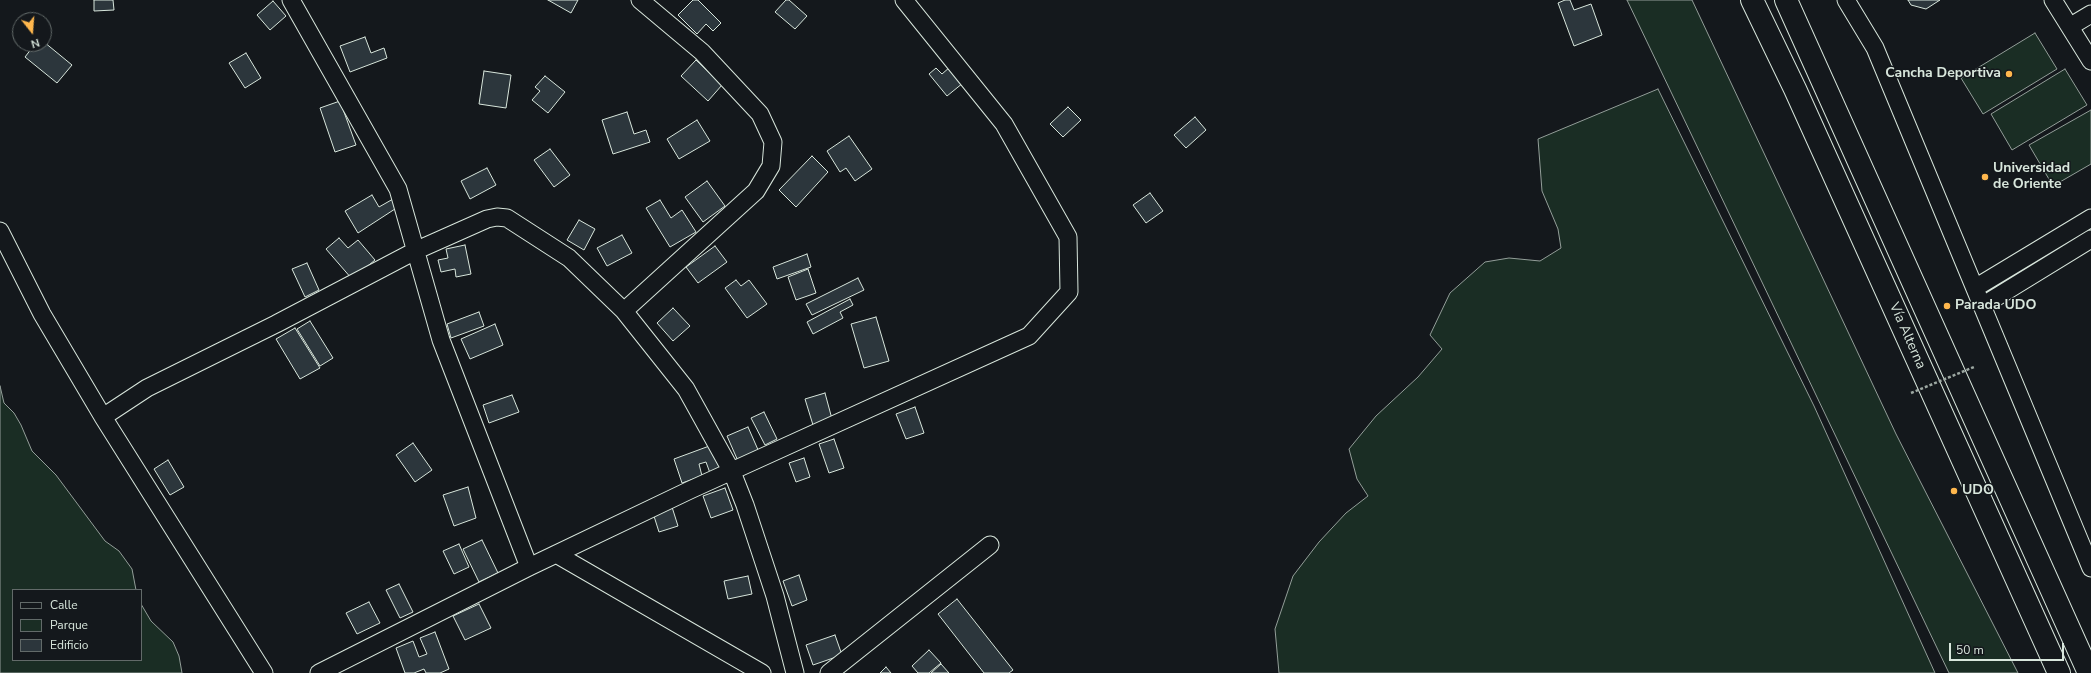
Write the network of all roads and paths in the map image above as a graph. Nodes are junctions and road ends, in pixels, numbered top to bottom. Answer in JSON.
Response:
{"nodes":[{"id":1,"x":291,"y":0,"type":"edge"},
{"id":2,"x":640,"y":0,"type":"edge"},
{"id":3,"x":904,"y":0,"type":"edge"},
{"id":4,"x":1752,"y":0,"type":"edge"},
{"id":5,"x":1786,"y":0,"type":"edge"},
{"id":6,"x":1846,"y":0,"type":"edge"},
{"id":7,"x":2053,"y":0,"type":"edge"},
{"id":8,"x":2091,"y":14,"type":"edge"},
{"id":9,"x":2071,"y":26,"type":"junction"},
{"id":10,"x":2091,"y":60,"type":"edge"},
{"id":11,"x":2091,"y":218,"type":"edge"},
{"id":12,"x":0,"y":231,"type":"edge"},
{"id":13,"x":2091,"y":239,"type":"edge"},
{"id":14,"x":415,"y":251,"type":"junction"},
{"id":15,"x":1975,"y":288,"type":"junction"},
{"id":16,"x":1982,"y":306,"type":"junction"},
{"id":17,"x":624,"y":311,"type":"junction"},
{"id":18,"x":1974,"y":367,"type":"dead end"},
{"id":19,"x":1911,"y":393,"type":"dead end"},
{"id":20,"x":103,"y":417,"type":"junction"},
{"id":21,"x":732,"y":472,"type":"junction"},
{"id":22,"x":990,"y":545,"type":"dead end"},
{"id":23,"x":556,"y":554,"type":"junction"},
{"id":24,"x":529,"y":568,"type":"junction"},
{"id":25,"x":2091,"y":568,"type":"edge"},
{"id":26,"x":264,"y":673,"type":"edge"},
{"id":27,"x":319,"y":673,"type":"edge"},
{"id":28,"x":762,"y":673,"type":"edge"},
{"id":29,"x":795,"y":673,"type":"edge"},
{"id":30,"x":829,"y":673,"type":"edge"},
{"id":31,"x":2059,"y":673,"type":"edge"},
{"id":32,"x":2089,"y":673,"type":"edge"}],
"edges":[{"from":1,"to":14,"type":"street"},
{"from":2,"to":17,"type":"street"},
{"from":3,"to":21,"type":"street"},
{"from":4,"to":31,"type":"highway","name":"Vía Alterna"},
{"from":5,"to":32,"type":"highway","name":"Vía Alterna"},
{"from":6,"to":15,"type":"street"},
{"from":7,"to":9,"type":"street"},
{"from":8,"to":9,"type":"street"},
{"from":9,"to":10,"type":"street"},
{"from":11,"to":15,"type":"street"},
{"from":12,"to":20,"type":"street"},
{"from":13,"to":16,"type":"street"},
{"from":14,"to":17,"type":"street"},
{"from":14,"to":20,"type":"street"},
{"from":14,"to":24,"type":"street"},
{"from":15,"to":16,"type":"street"},
{"from":16,"to":25,"type":"street"},
{"from":17,"to":21,"type":"street"},
{"from":18,"to":19,"type":"path","bridge":true},
{"from":20,"to":26,"type":"street"},
{"from":21,"to":23,"type":"street"},
{"from":21,"to":29,"type":"street"},
{"from":22,"to":30,"type":"street"},
{"from":23,"to":24,"type":"street"},
{"from":23,"to":28,"type":"street"},
{"from":24,"to":27,"type":"street"}]}
